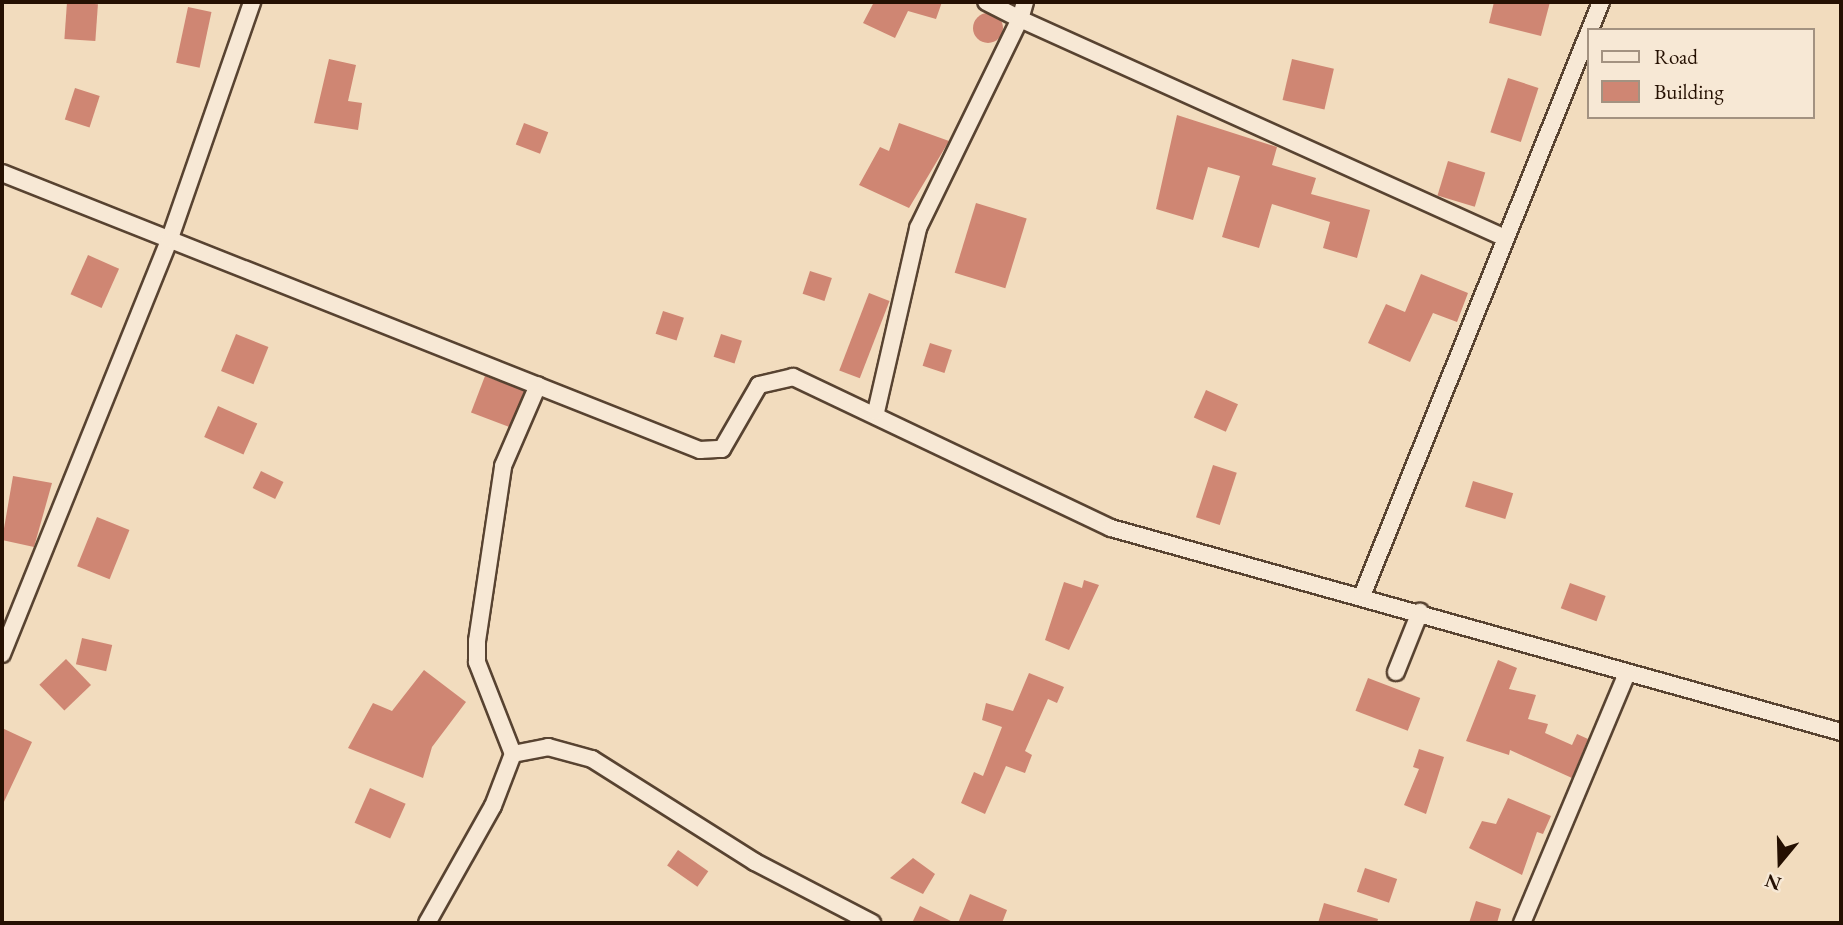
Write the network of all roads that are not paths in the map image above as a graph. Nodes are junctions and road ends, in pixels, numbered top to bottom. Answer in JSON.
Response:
{"nodes":[{"id":1,"x":252,"y":2,"type":"edge"},
{"id":2,"x":986,"y":2,"type":"edge"},
{"id":3,"x":1025,"y":2,"type":"edge"},
{"id":4,"x":1601,"y":2,"type":"edge"},
{"id":5,"x":1020,"y":19,"type":"junction"},
{"id":6,"x":1590,"y":28,"type":"edge"},
{"id":7,"x":1588,"y":33,"type":"edge"},
{"id":8,"x":2,"y":173,"type":"edge"},
{"id":9,"x":1503,"y":237,"type":"junction"},
{"id":10,"x":170,"y":238,"type":"junction"},
{"id":11,"x":537,"y":385,"type":"junction"},
{"id":12,"x":876,"y":412,"type":"junction"},
{"id":13,"x":1362,"y":596,"type":"junction"},
{"id":14,"x":1420,"y":612,"type":"junction"},
{"id":15,"x":2,"y":654,"type":"edge"},
{"id":16,"x":1396,"y":671,"type":"dead end"},
{"id":17,"x":1626,"y":674,"type":"junction"},
{"id":18,"x":1841,"y":732,"type":"edge"},
{"id":19,"x":513,"y":754,"type":"junction"},
{"id":20,"x":427,"y":923,"type":"edge"},
{"id":21,"x":872,"y":923,"type":"edge"},
{"id":22,"x":1522,"y":923,"type":"edge"}],
"edges":[{"from":1,"to":10,"type":"street"},
{"from":2,"to":5,"type":"street"},
{"from":3,"to":5,"type":"street"},
{"from":4,"to":6,"type":"street"},
{"from":5,"to":9,"type":"street"},
{"from":5,"to":12,"type":"street"},
{"from":7,"to":9,"type":"street"},
{"from":8,"to":10,"type":"street"},
{"from":9,"to":13,"type":"street"},
{"from":10,"to":11,"type":"street"},
{"from":10,"to":15,"type":"street"},
{"from":11,"to":12,"type":"street"},
{"from":11,"to":19,"type":"street"},
{"from":12,"to":13,"type":"street"},
{"from":13,"to":14,"type":"street"},
{"from":14,"to":16,"type":"street"},
{"from":14,"to":17,"type":"street"},
{"from":17,"to":18,"type":"street"},
{"from":17,"to":22,"type":"street"},
{"from":19,"to":20,"type":"street"},
{"from":19,"to":21,"type":"street"}]}
